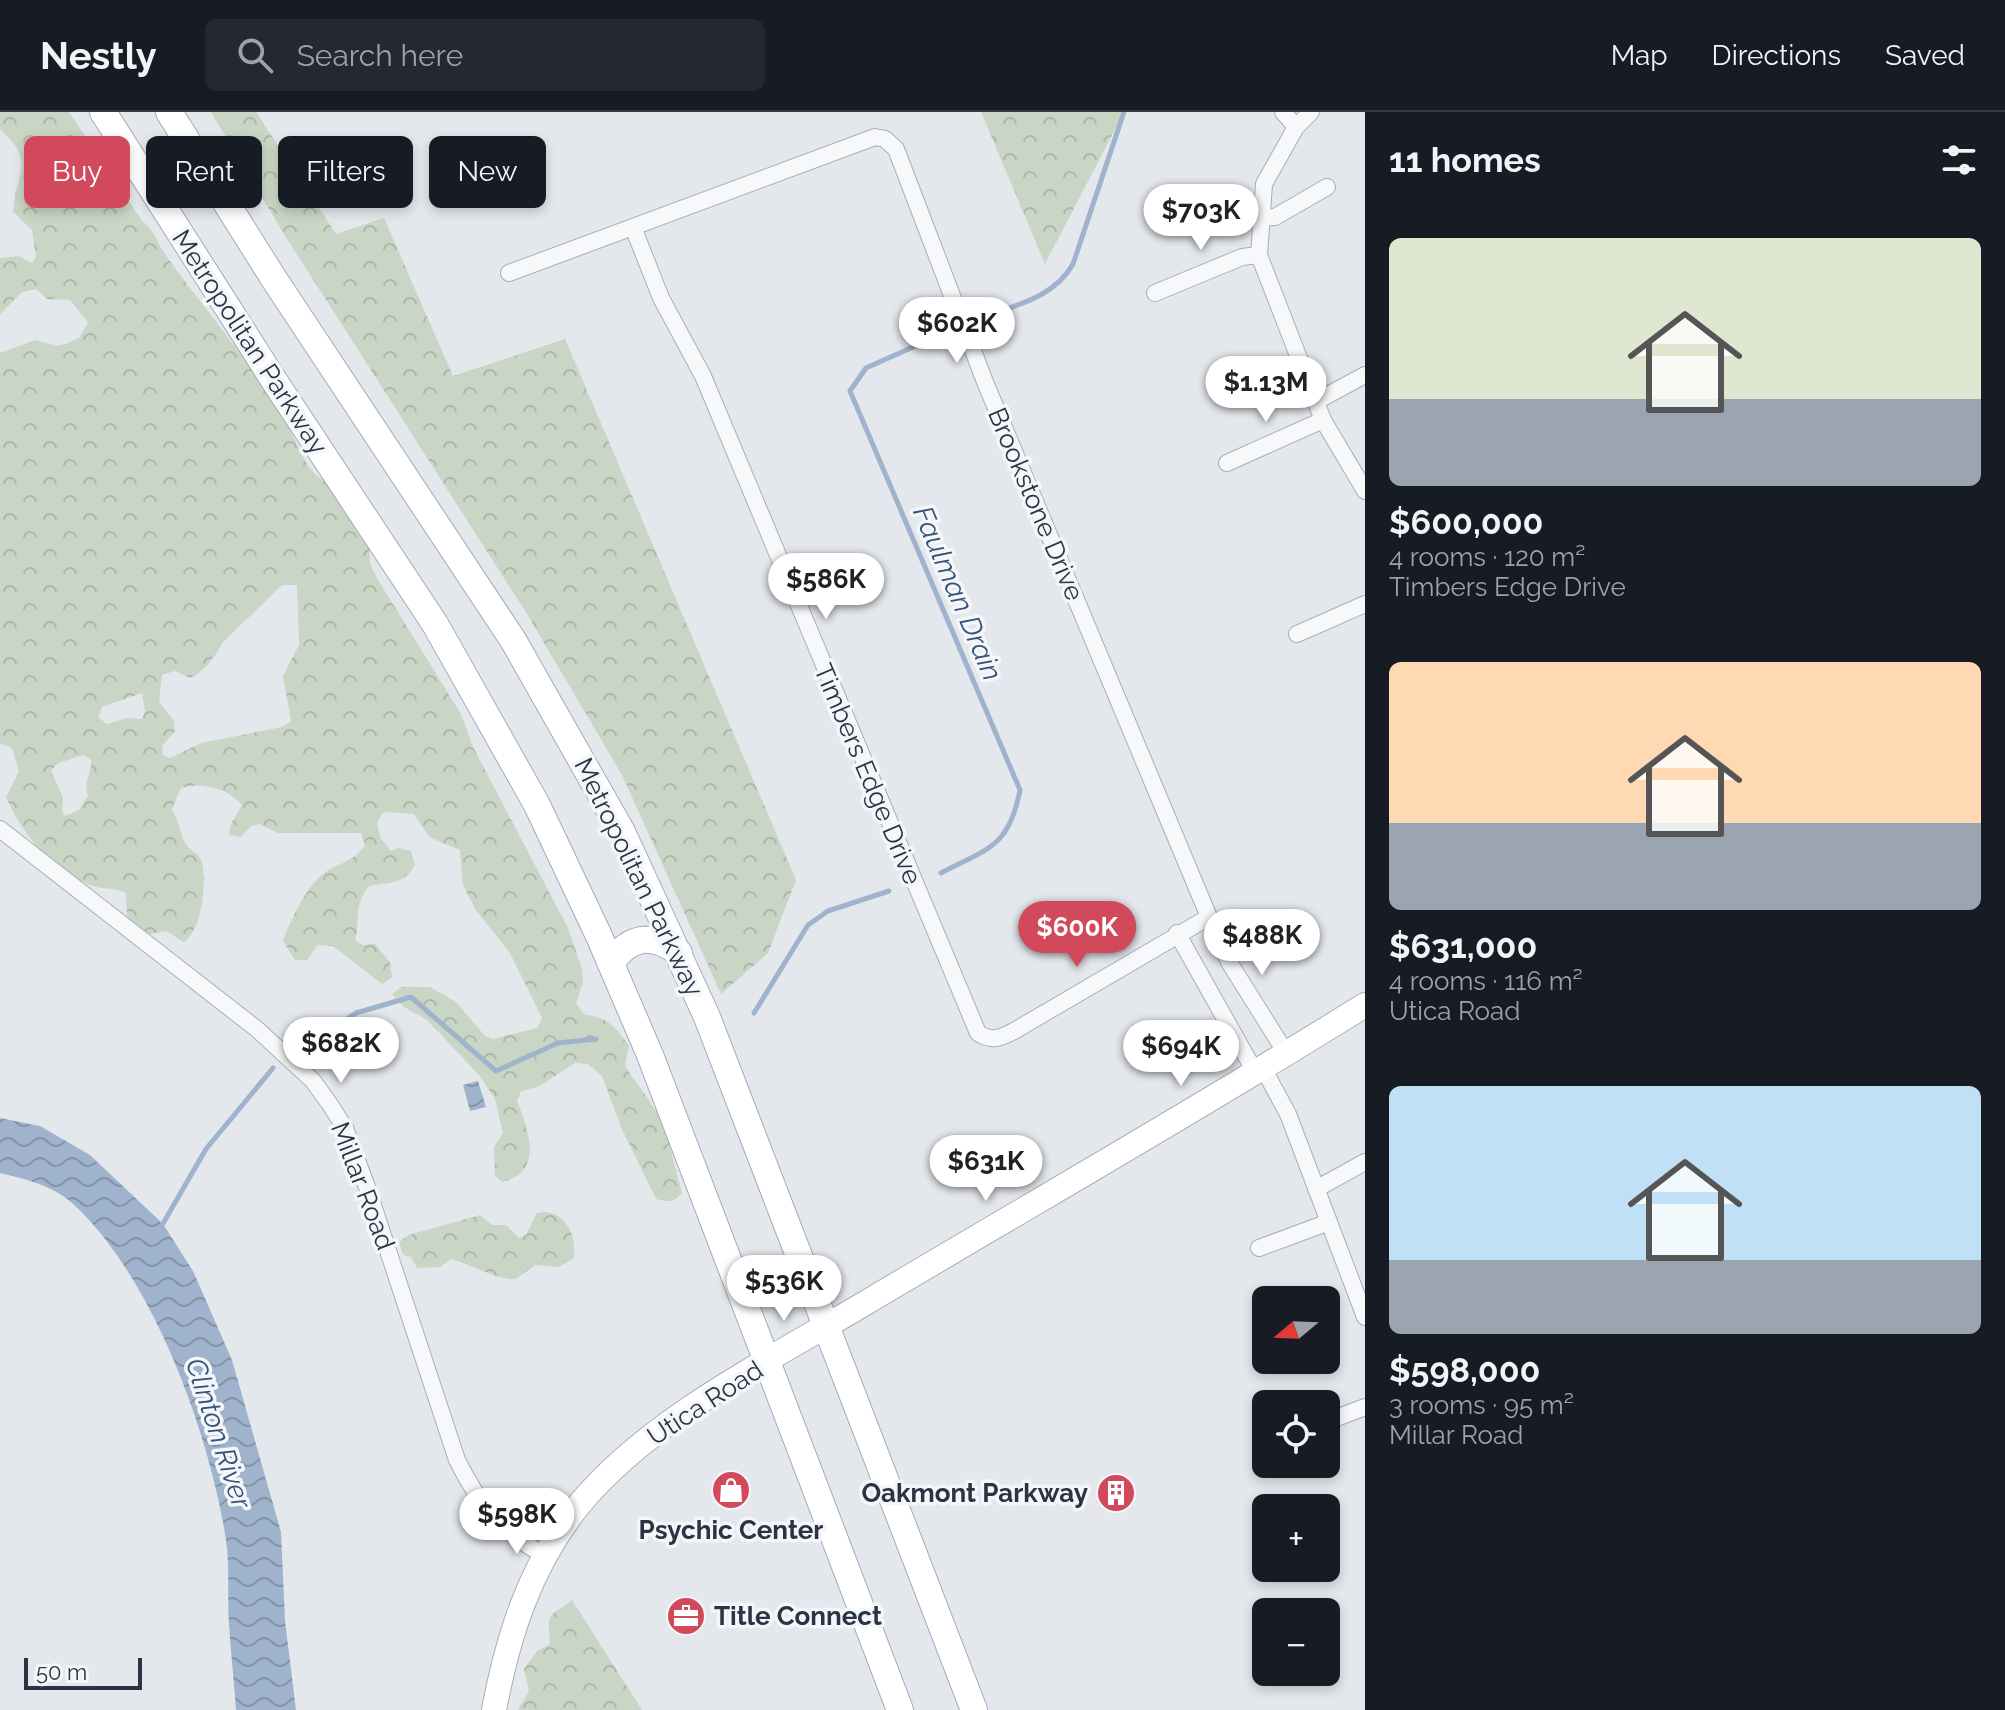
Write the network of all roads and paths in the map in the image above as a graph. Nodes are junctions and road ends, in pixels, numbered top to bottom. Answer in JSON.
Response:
{"nodes":[{"id":1,"x":103,"y":112,"type":"edge"},
{"id":2,"x":169,"y":112,"type":"edge"},
{"id":3,"x":1283,"y":112,"type":"edge"},
{"id":4,"x":1311,"y":112,"type":"edge"},
{"id":5,"x":1296,"y":127,"type":"junction"},
{"id":6,"x":1327,"y":187,"type":"dead end"},
{"id":7,"x":1260,"y":218,"type":"junction"},
{"id":8,"x":633,"y":227,"type":"junction"},
{"id":9,"x":1259,"y":255,"type":"junction"},
{"id":10,"x":509,"y":273,"type":"dead end"},
{"id":11,"x":1155,"y":293,"type":"dead end"},
{"id":12,"x":1365,"y":375,"type":"edge"},
{"id":13,"x":1315,"y":402,"type":"junction"},
{"id":14,"x":1323,"y":420,"type":"junction"},
{"id":15,"x":1227,"y":463,"type":"dead end"},
{"id":16,"x":1365,"y":491,"type":"edge"},
{"id":17,"x":1365,"y":604,"type":"edge"},
{"id":18,"x":1297,"y":634,"type":"dead end"},
{"id":19,"x":0,"y":829,"type":"edge"},
{"id":20,"x":1209,"y":917,"type":"junction"},
{"id":21,"x":1177,"y":933,"type":"junction"},
{"id":22,"x":679,"y":953,"type":"junction"},
{"id":23,"x":611,"y":963,"type":"junction"},
{"id":24,"x":1365,"y":1005,"type":"edge"},
{"id":25,"x":1286,"y":1053,"type":"junction"},
{"id":26,"x":1259,"y":1070,"type":"junction"},
{"id":27,"x":1365,"y":1162,"type":"edge"},
{"id":28,"x":1316,"y":1189,"type":"junction"},
{"id":29,"x":1329,"y":1222,"type":"junction"},
{"id":30,"x":1259,"y":1248,"type":"dead end"},
{"id":31,"x":1365,"y":1317,"type":"edge"},
{"id":32,"x":826,"y":1326,"type":"junction"},
{"id":33,"x":768,"y":1362,"type":"junction"},
{"id":34,"x":1365,"y":1407,"type":"edge"},
{"id":35,"x":1340,"y":1417,"type":"edge"},
{"id":36,"x":544,"y":1555,"type":"junction"},
{"id":37,"x":494,"y":1710,"type":"edge"},
{"id":38,"x":900,"y":1710,"type":"edge"},
{"id":39,"x":974,"y":1710,"type":"edge"}],
"edges":[{"from":1,"to":23,"type":"main road","name":"Metropolitan Parkway"},
{"from":2,"to":22,"type":"main road","name":"Metropolitan Parkway"},
{"from":3,"to":5,"type":"street"},
{"from":4,"to":5,"type":"street"},
{"from":5,"to":7,"type":"street"},
{"from":6,"to":7,"type":"street"},
{"from":7,"to":9,"type":"street"},
{"from":8,"to":10,"type":"street","name":"Brookstone Drive"},
{"from":8,"to":20,"type":"street","name":"Brookstone Drive"},
{"from":8,"to":21,"type":"street","name":"Timbers Edge Drive"},
{"from":9,"to":11,"type":"street"},
{"from":9,"to":13,"type":"street"},
{"from":12,"to":13,"type":"street"},
{"from":13,"to":14,"type":"street"},
{"from":14,"to":15,"type":"street"},
{"from":14,"to":16,"type":"street"},
{"from":17,"to":18,"type":"street"},
{"from":19,"to":36,"type":"street","name":"Millar Road"},
{"from":20,"to":21,"type":"street","name":"Timbers Edge Drive"},
{"from":20,"to":25,"type":"street","name":"Brookstone Drive"},
{"from":21,"to":26,"type":"street"},
{"from":22,"to":23,"type":"main road"},
{"from":22,"to":32,"type":"main road","name":"Metropolitan Parkway"},
{"from":23,"to":33,"type":"main road","name":"Metropolitan Parkway"},
{"from":24,"to":25,"type":"main road","name":"Utica Road"},
{"from":25,"to":26,"type":"main road","name":"Utica Road"},
{"from":26,"to":28,"type":"street"},
{"from":26,"to":32,"type":"main road","name":"Utica Road"},
{"from":27,"to":28,"type":"street"},
{"from":28,"to":29,"type":"street"},
{"from":29,"to":30,"type":"street"},
{"from":29,"to":31,"type":"street"},
{"from":32,"to":33,"type":"main road","name":"Utica Road"},
{"from":32,"to":39,"type":"main road","name":"Metropolitan Parkway"},
{"from":33,"to":36,"type":"main road","name":"Utica Road"},
{"from":33,"to":38,"type":"main road","name":"Metropolitan Parkway"},
{"from":34,"to":35,"type":"street"},
{"from":36,"to":37,"type":"main road","name":"Utica Road"}]}
